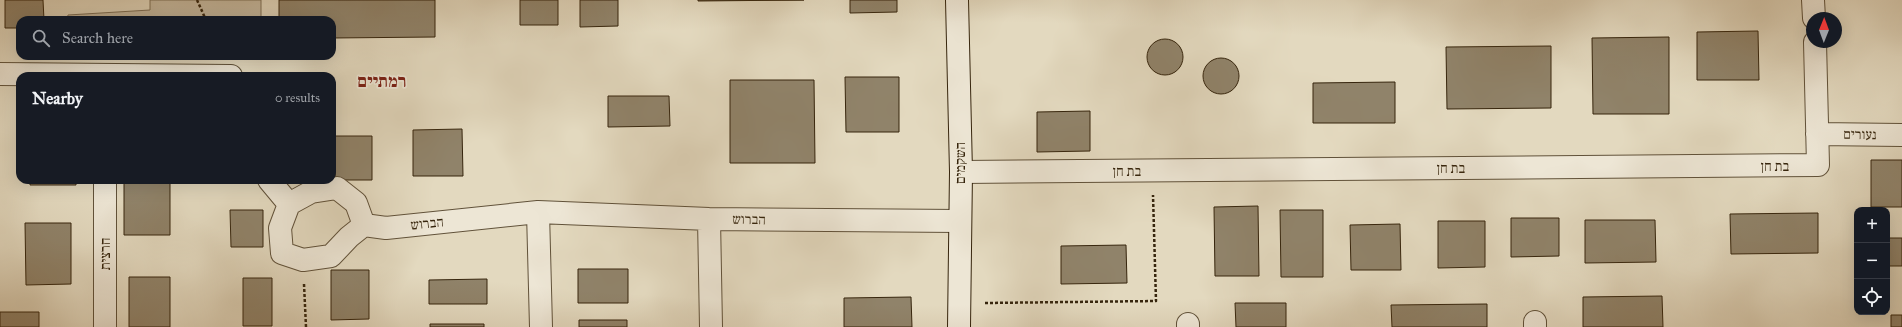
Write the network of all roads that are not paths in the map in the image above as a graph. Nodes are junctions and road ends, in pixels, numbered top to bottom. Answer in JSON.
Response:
{"nodes":[{"id":1,"x":957,"y":0,"type":"edge"},
{"id":2,"x":1813,"y":0,"type":"edge"},
{"id":3,"x":1814,"y":12,"type":"edge"},
{"id":4,"x":1815,"y":48,"type":"edge"},
{"id":5,"x":0,"y":74,"type":"edge"},
{"id":6,"x":16,"y":74,"type":"edge"},
{"id":7,"x":1817,"y":134,"type":"junction"},
{"id":8,"x":1902,"y":136,"type":"edge"},
{"id":9,"x":961,"y":172,"type":"junction"},
{"id":10,"x":105,"y":184,"type":"edge"},
{"id":11,"x":272,"y":184,"type":"edge"},
{"id":12,"x":289,"y":204,"type":"junction"},
{"id":13,"x":538,"y":212,"type":"junction"},
{"id":14,"x":709,"y":219,"type":"junction"},
{"id":15,"x":960,"y":221,"type":"junction"},
{"id":16,"x":364,"y":225,"type":"junction"},
{"id":17,"x":105,"y":327,"type":"edge"},
{"id":18,"x":541,"y":327,"type":"edge"},
{"id":19,"x":711,"y":327,"type":"edge"},
{"id":20,"x":959,"y":327,"type":"edge"}],
"edges":[{"from":1,"to":9,"type":"street","name":"השקמים"},
{"from":2,"to":3,"type":"street"},
{"from":4,"to":7,"type":"street","name":"בת חן"},
{"from":5,"to":6,"type":"street"},
{"from":7,"to":8,"type":"street","name":"נעורים"},
{"from":7,"to":9,"type":"street","name":"בת חן"},
{"from":9,"to":15,"type":"street","name":"השקמים"},
{"from":10,"to":17,"type":"street","name":"חרצית"},
{"from":11,"to":12,"type":"street"},
{"from":12,"to":16,"type":"street"},
{"from":12,"to":16,"type":"street"},
{"from":13,"to":14,"type":"street","name":"הברוש"},
{"from":13,"to":16,"type":"street","name":"הברוש"},
{"from":13,"to":18,"type":"street"},
{"from":14,"to":15,"type":"street","name":"הברוש"},
{"from":14,"to":19,"type":"street"},
{"from":15,"to":20,"type":"street","name":"השקמים"}]}
